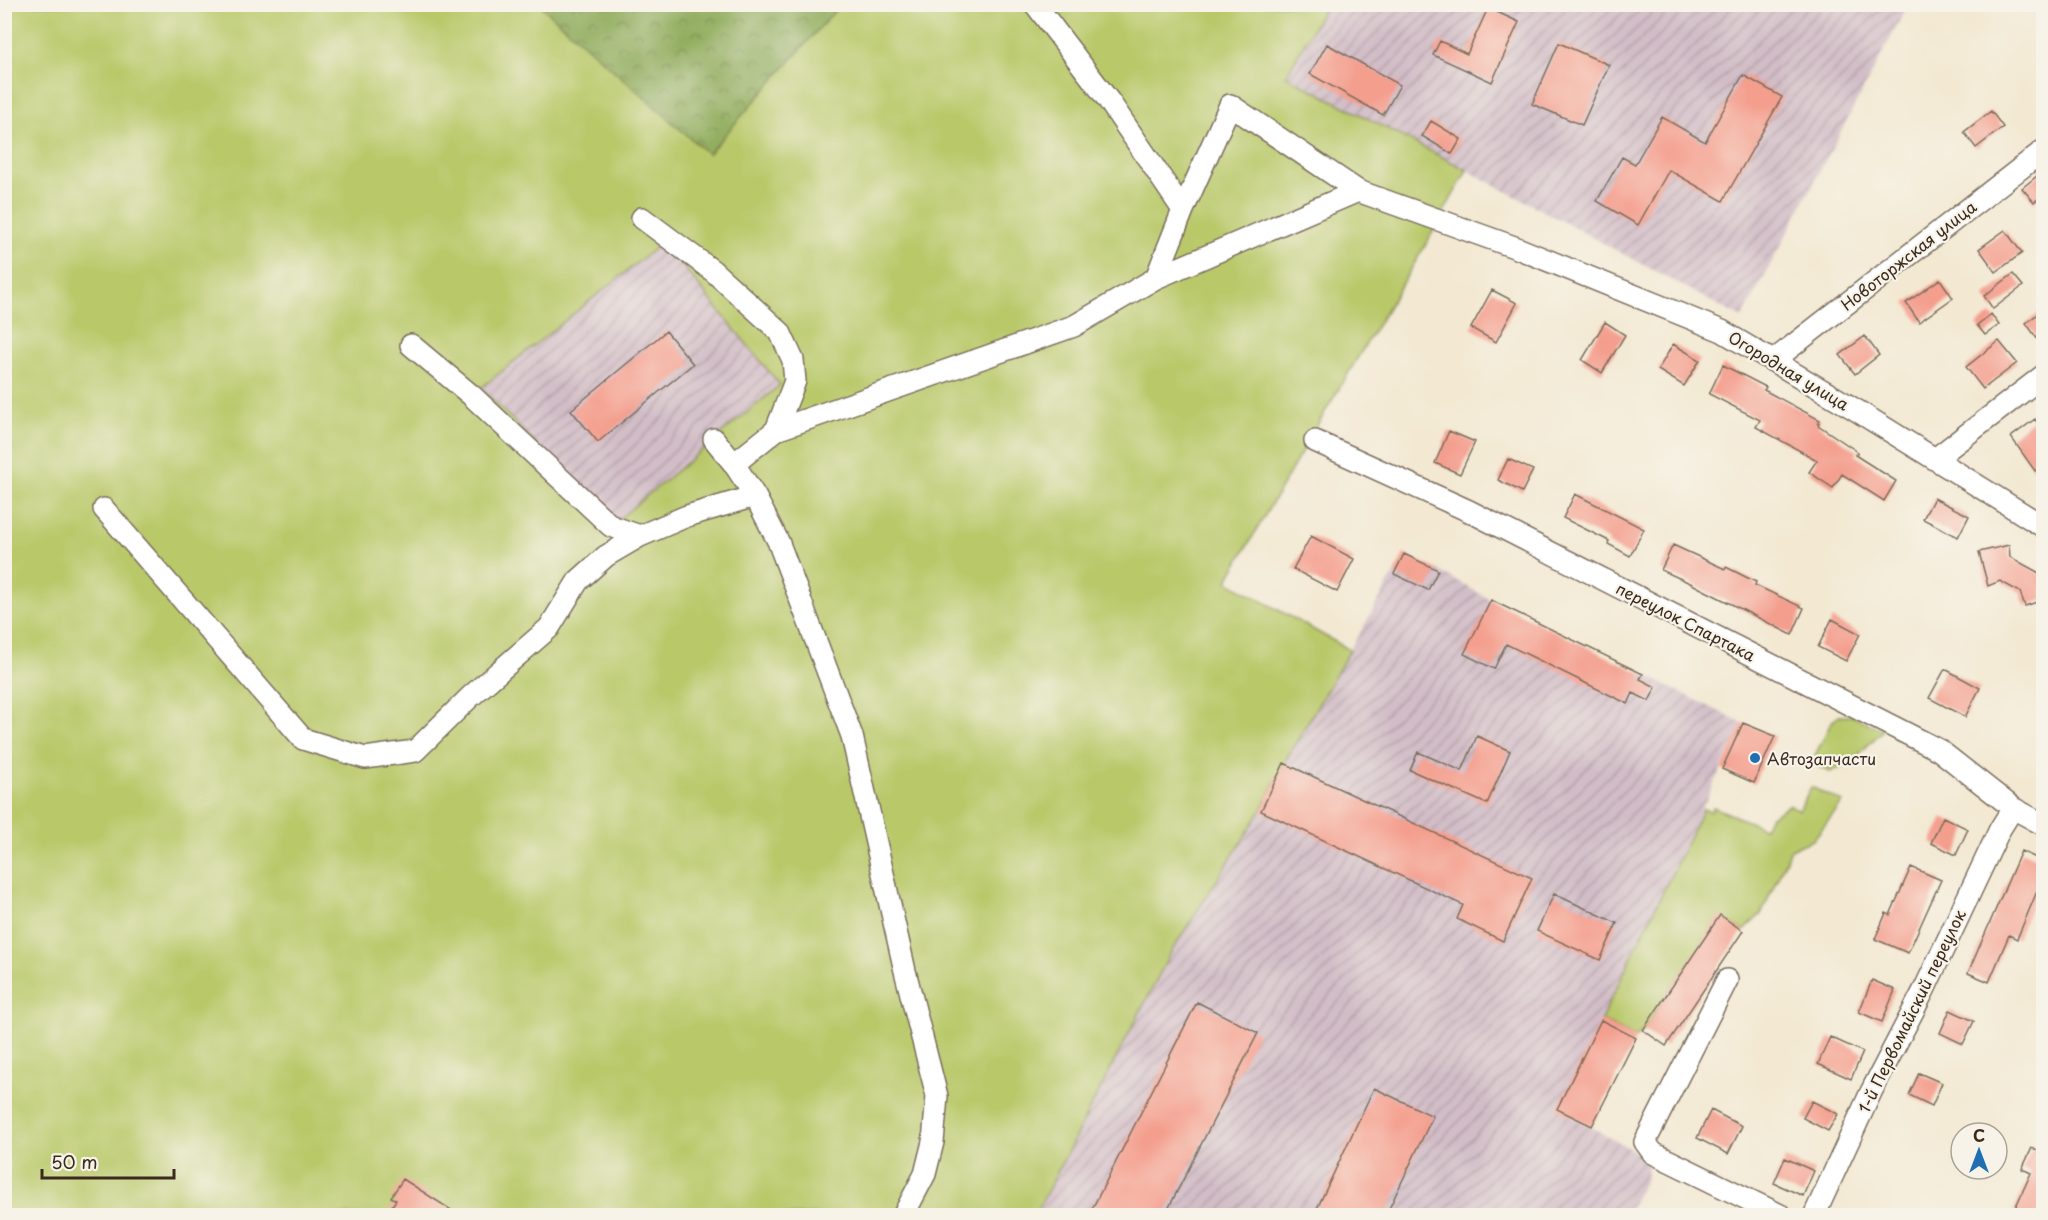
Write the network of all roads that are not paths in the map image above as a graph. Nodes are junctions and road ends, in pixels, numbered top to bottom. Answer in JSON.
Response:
{"nodes":[{"id":1,"x":1035,"y":4,"type":"edge"},
{"id":2,"x":2043,"y":150,"type":"edge"},
{"id":3,"x":1358,"y":191,"type":"junction"},
{"id":4,"x":1183,"y":210,"type":"junction"},
{"id":5,"x":642,"y":218,"type":"dead end"},
{"id":6,"x":1156,"y":278,"type":"junction"},
{"id":7,"x":411,"y":345,"type":"dead end"},
{"id":8,"x":1773,"y":361,"type":"junction"},
{"id":9,"x":2043,"y":375,"type":"edge"},
{"id":10,"x":776,"y":430,"type":"junction"},
{"id":11,"x":714,"y":439,"type":"dead end"},
{"id":12,"x":1315,"y":441,"type":"dead end"},
{"id":13,"x":1935,"y":459,"type":"junction"},
{"id":14,"x":734,"y":464,"type":"junction"},
{"id":15,"x":755,"y":496,"type":"junction"},
{"id":16,"x":104,"y":508,"type":"dead end"},
{"id":17,"x":2043,"y":527,"type":"edge"},
{"id":18,"x":640,"y":536,"type":"junction"},
{"id":19,"x":2013,"y":808,"type":"junction"},
{"id":20,"x":2043,"y":825,"type":"edge"},
{"id":21,"x":1727,"y":980,"type":"dead end"},
{"id":22,"x":903,"y":1215,"type":"edge"},
{"id":23,"x":1782,"y":1215,"type":"edge"},
{"id":24,"x":1814,"y":1215,"type":"edge"}],
"edges":[{"from":1,"to":4,"type":"street"},
{"from":2,"to":8,"type":"street","name":"Новоторжская улица"},
{"from":3,"to":4,"type":"street","name":"Огородная улица"},
{"from":3,"to":6,"type":"street"},
{"from":3,"to":8,"type":"street","name":"Огородная улица"},
{"from":4,"to":6,"type":"street"},
{"from":5,"to":10,"type":"street"},
{"from":6,"to":10,"type":"street"},
{"from":7,"to":18,"type":"street"},
{"from":8,"to":13,"type":"street","name":"Огородная улица"},
{"from":9,"to":13,"type":"street"},
{"from":10,"to":14,"type":"street"},
{"from":11,"to":14,"type":"street"},
{"from":12,"to":19,"type":"street","name":"переулок Спартака"},
{"from":13,"to":17,"type":"street","name":"Огородная улица"},
{"from":14,"to":15,"type":"street"},
{"from":15,"to":18,"type":"street"},
{"from":15,"to":22,"type":"street"},
{"from":16,"to":18,"type":"street"},
{"from":19,"to":20,"type":"street","name":"переулок Спартака"},
{"from":19,"to":24,"type":"street","name":"1-й Первомайский переулок"},
{"from":21,"to":23,"type":"street"}]}
